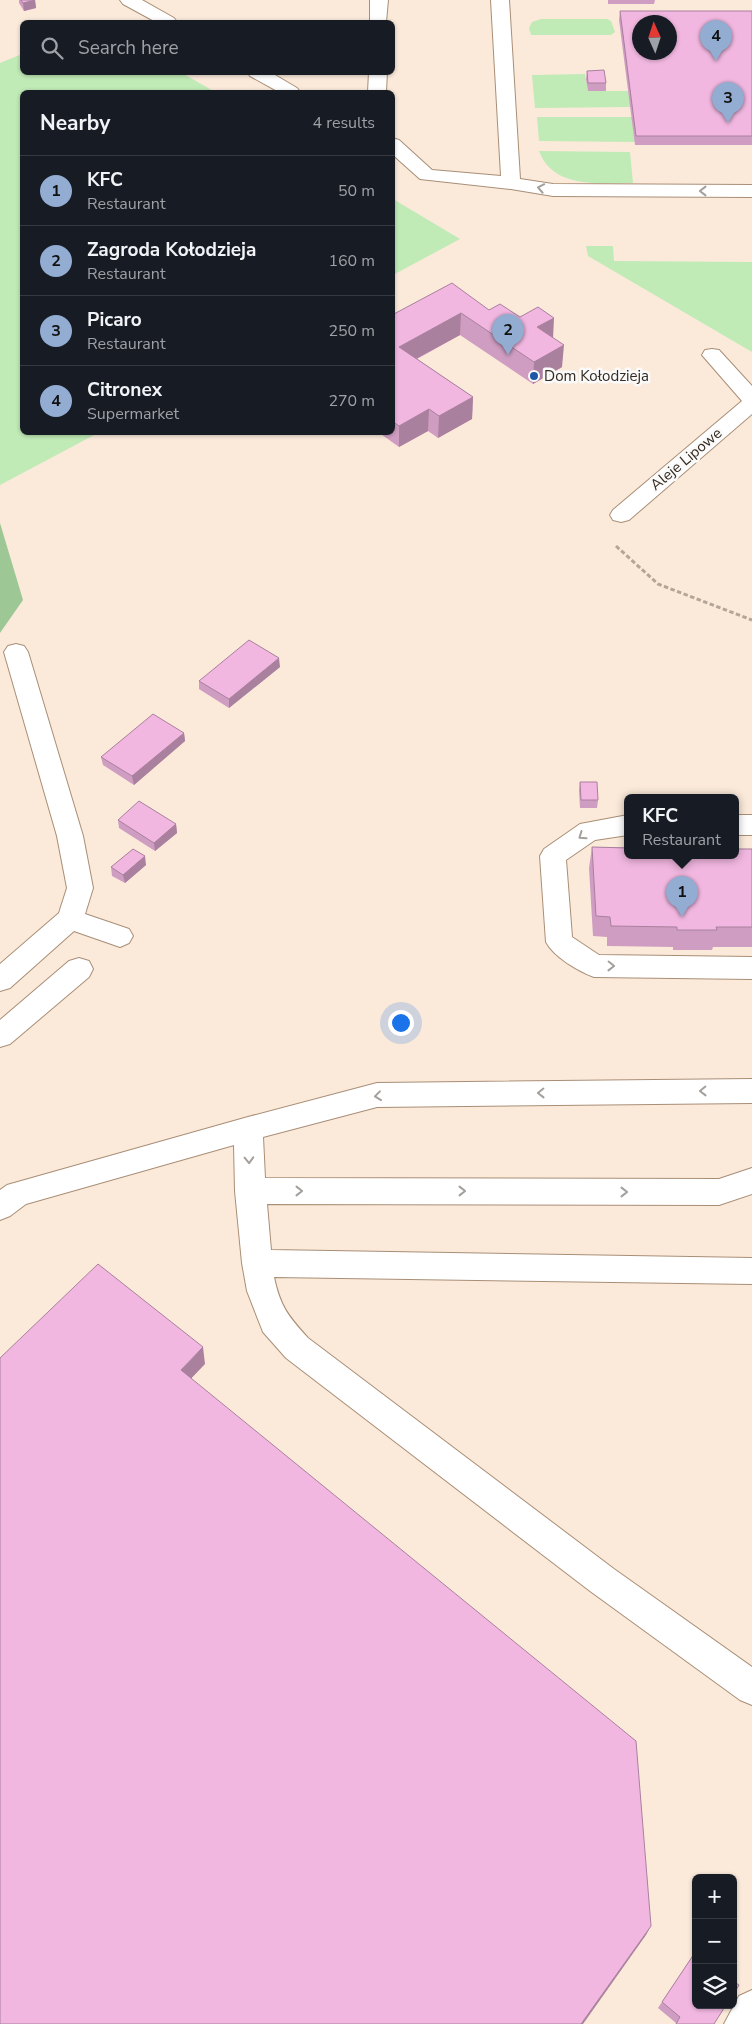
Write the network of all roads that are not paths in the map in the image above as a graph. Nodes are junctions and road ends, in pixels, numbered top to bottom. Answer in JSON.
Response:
{"nodes":[{"id":1,"x":129,"y":0,"type":"edge"},
{"id":2,"x":379,"y":0,"type":"edge"},
{"id":3,"x":500,"y":0,"type":"edge"},
{"id":4,"x":164,"y":20,"type":"edge"},
{"id":5,"x":378,"y":20,"type":"edge"},
{"id":6,"x":261,"y":75,"type":"edge"},
{"id":7,"x":378,"y":75,"type":"edge"},
{"id":8,"x":288,"y":90,"type":"edge"},
{"id":9,"x":377,"y":90,"type":"edge"},
{"id":10,"x":395,"y":147,"type":"edge"},
{"id":11,"x":512,"y":182,"type":"junction"},
{"id":12,"x":752,"y":192,"type":"edge"},
{"id":13,"x":752,"y":367,"type":"edge"},
{"id":14,"x":752,"y":399,"type":"edge"},
{"id":15,"x":752,"y":403,"type":"edge"},
{"id":16,"x":621,"y":515,"type":"dead end"},
{"id":17,"x":16,"y":652,"type":"dead end"},
{"id":18,"x":624,"y":825,"type":"edge"},
{"id":19,"x":739,"y":825,"type":"edge"},
{"id":20,"x":752,"y":825,"type":"edge"},
{"id":21,"x":70,"y":919,"type":"junction"},
{"id":22,"x":120,"y":936,"type":"dead end"},
{"id":23,"x":752,"y":968,"type":"edge"},
{"id":24,"x":79,"y":970,"type":"dead end"},
{"id":25,"x":0,"y":980,"type":"edge"},
{"id":26,"x":0,"y":1036,"type":"edge"},
{"id":27,"x":752,"y":1091,"type":"edge"},
{"id":28,"x":248,"y":1128,"type":"junction"},
{"id":29,"x":752,"y":1181,"type":"edge"},
{"id":30,"x":250,"y":1191,"type":"junction"},
{"id":31,"x":0,"y":1207,"type":"edge"},
{"id":32,"x":257,"y":1263,"type":"junction"},
{"id":33,"x":752,"y":1271,"type":"edge"},
{"id":34,"x":752,"y":1688,"type":"edge"},
{"id":35,"x":752,"y":2009,"type":"edge"},
{"id":36,"x":743,"y":2024,"type":"edge"}],
"edges":[{"from":1,"to":4,"type":"street"},
{"from":2,"to":5,"type":"street"},
{"from":3,"to":11,"type":"street"},
{"from":6,"to":8,"type":"street"},
{"from":7,"to":9,"type":"street"},
{"from":10,"to":11,"type":"street"},
{"from":12,"to":11,"type":"street","one_way":true},
{"from":13,"to":14,"type":"street"},
{"from":15,"to":16,"type":"street","name":"Aleje Lipowe"},
{"from":17,"to":21,"type":"street"},
{"from":18,"to":23,"type":"street","one_way":true},
{"from":19,"to":20,"type":"street"},
{"from":21,"to":22,"type":"street"},
{"from":21,"to":25,"type":"street"},
{"from":24,"to":26,"type":"street"},
{"from":27,"to":28,"type":"street","one_way":true},
{"from":28,"to":30,"type":"street","one_way":true},
{"from":28,"to":31,"type":"street"},
{"from":30,"to":29,"type":"street","one_way":true},
{"from":30,"to":32,"type":"street"},
{"from":32,"to":33,"type":"street"},
{"from":32,"to":34,"type":"street"},
{"from":35,"to":36,"type":"street"}]}
